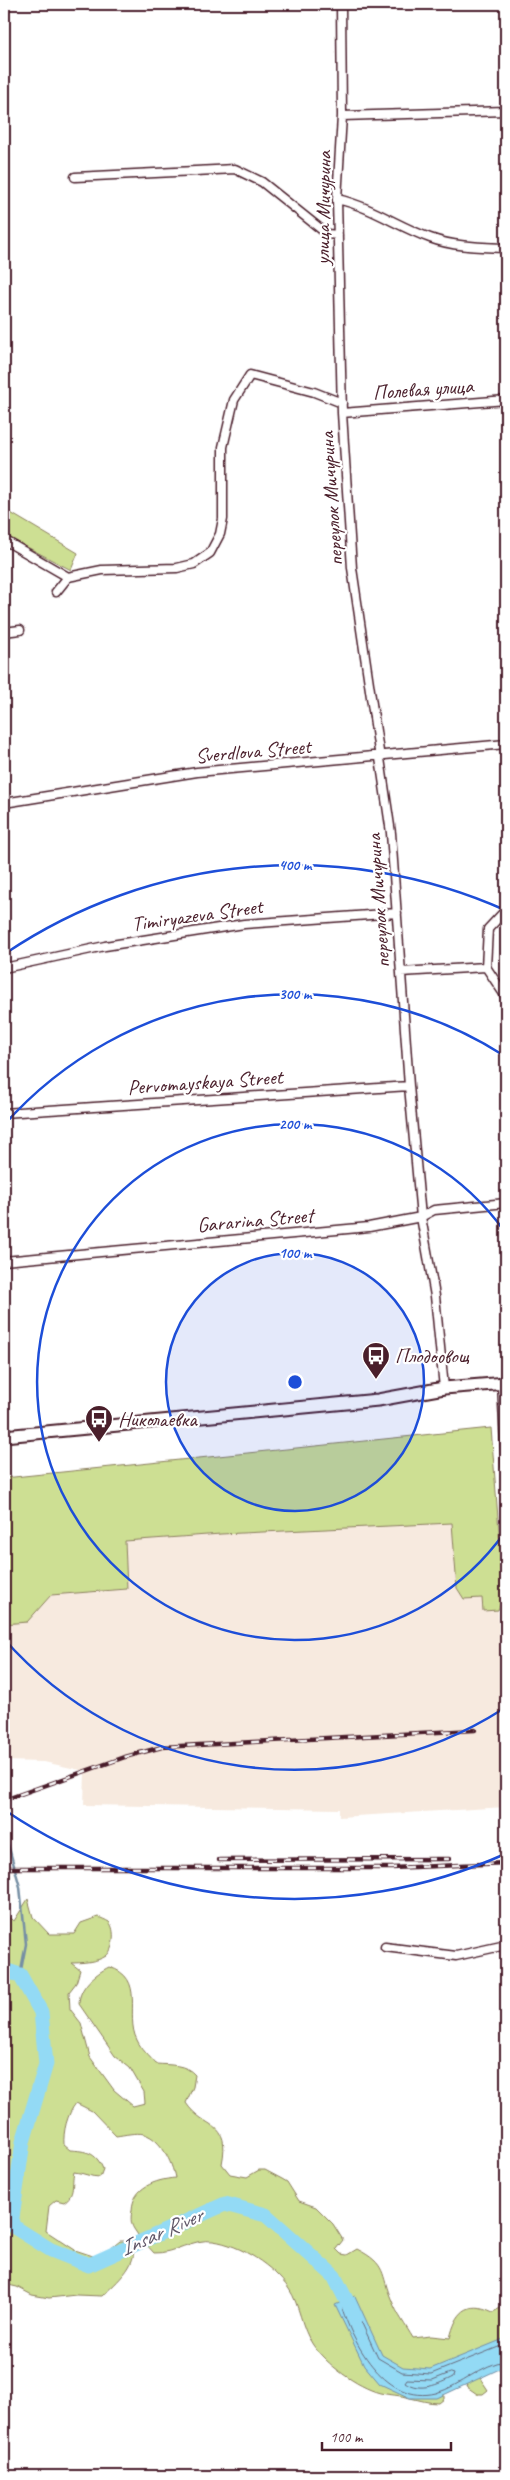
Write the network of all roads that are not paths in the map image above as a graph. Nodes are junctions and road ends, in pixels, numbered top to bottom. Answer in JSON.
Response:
{"nodes":[{"id":1,"x":341,"y":4,"type":"edge"},
{"id":2,"x":506,"y":110,"type":"edge"},
{"id":3,"x":342,"y":116,"type":"junction"},
{"id":4,"x":75,"y":177,"type":"dead end"},
{"id":5,"x":337,"y":199,"type":"junction"},
{"id":6,"x":338,"y":236,"type":"junction"},
{"id":7,"x":506,"y":248,"type":"edge"},
{"id":8,"x":506,"y":400,"type":"edge"},
{"id":9,"x":342,"y":403,"type":"junction"},
{"id":10,"x":342,"y":412,"type":"junction"},
{"id":11,"x":4,"y":540,"type":"edge"},
{"id":12,"x":68,"y":577,"type":"junction"},
{"id":13,"x":56,"y":592,"type":"dead end"},
{"id":14,"x":20,"y":630,"type":"dead end"},
{"id":15,"x":4,"y":632,"type":"edge"},
{"id":16,"x":506,"y":744,"type":"edge"},
{"id":17,"x":380,"y":757,"type":"junction"},
{"id":18,"x":4,"y":803,"type":"edge"},
{"id":19,"x":397,"y":913,"type":"junction"},
{"id":20,"x":506,"y":913,"type":"edge"},
{"id":21,"x":486,"y":967,"type":"junction"},
{"id":22,"x":4,"y":968,"type":"edge"},
{"id":23,"x":400,"y":972,"type":"junction"},
{"id":24,"x":506,"y":997,"type":"edge"},
{"id":25,"x":409,"y":1086,"type":"junction"},
{"id":26,"x":4,"y":1113,"type":"edge"},
{"id":27,"x":506,"y":1203,"type":"edge"},
{"id":28,"x":421,"y":1217,"type":"junction"},
{"id":29,"x":4,"y":1261,"type":"edge"},
{"id":30,"x":504,"y":1383,"type":"edge"},
{"id":31,"x":444,"y":1388,"type":"junction"},
{"id":32,"x":4,"y":1436,"type":"edge"},
{"id":33,"x":506,"y":1467,"type":"edge"},
{"id":34,"x":506,"y":1946,"type":"edge"},
{"id":35,"x":385,"y":1947,"type":"dead end"}],
"edges":[{"from":1,"to":3,"type":"street","name":"улица Мичурина"},
{"from":2,"to":3,"type":"street"},
{"from":3,"to":5,"type":"street","name":"улица Мичурина"},
{"from":4,"to":6,"type":"street"},
{"from":5,"to":6,"type":"street","name":"улица Мичурина"},
{"from":5,"to":7,"type":"street"},
{"from":6,"to":9,"type":"street","name":"улица Мичурина"},
{"from":8,"to":10,"type":"street","name":"Полевая улица"},
{"from":9,"to":10,"type":"street","name":"улица Мичурина"},
{"from":9,"to":12,"type":"street"},
{"from":10,"to":17,"type":"street","name":"переулок Мичурина"},
{"from":11,"to":12,"type":"street"},
{"from":12,"to":13,"type":"street"},
{"from":14,"to":15,"type":"street"},
{"from":16,"to":17,"type":"street","name":"Sverdlova Street"},
{"from":17,"to":18,"type":"street","name":"Sverdlova Street"},
{"from":17,"to":19,"type":"street","name":"переулок Мичурина"},
{"from":19,"to":22,"type":"street","name":"Timiryazeva Street"},
{"from":19,"to":23,"type":"street","name":"переулок Мичурина"},
{"from":20,"to":21,"type":"street"},
{"from":21,"to":23,"type":"street"},
{"from":21,"to":24,"type":"street"},
{"from":23,"to":25,"type":"street","name":"переулок Мичурина"},
{"from":25,"to":26,"type":"street","name":"Pervomayskaya Street"},
{"from":25,"to":28,"type":"street","name":"переулок Мичурина"},
{"from":27,"to":28,"type":"street","name":"Gararina Street"},
{"from":28,"to":29,"type":"street","name":"Gararina Street"},
{"from":28,"to":31,"type":"street","name":"переулок Мичурина"},
{"from":30,"to":31,"type":"main road"},
{"from":30,"to":33,"type":"street"},
{"from":31,"to":32,"type":"main road"},
{"from":34,"to":35,"type":"street"}]}
